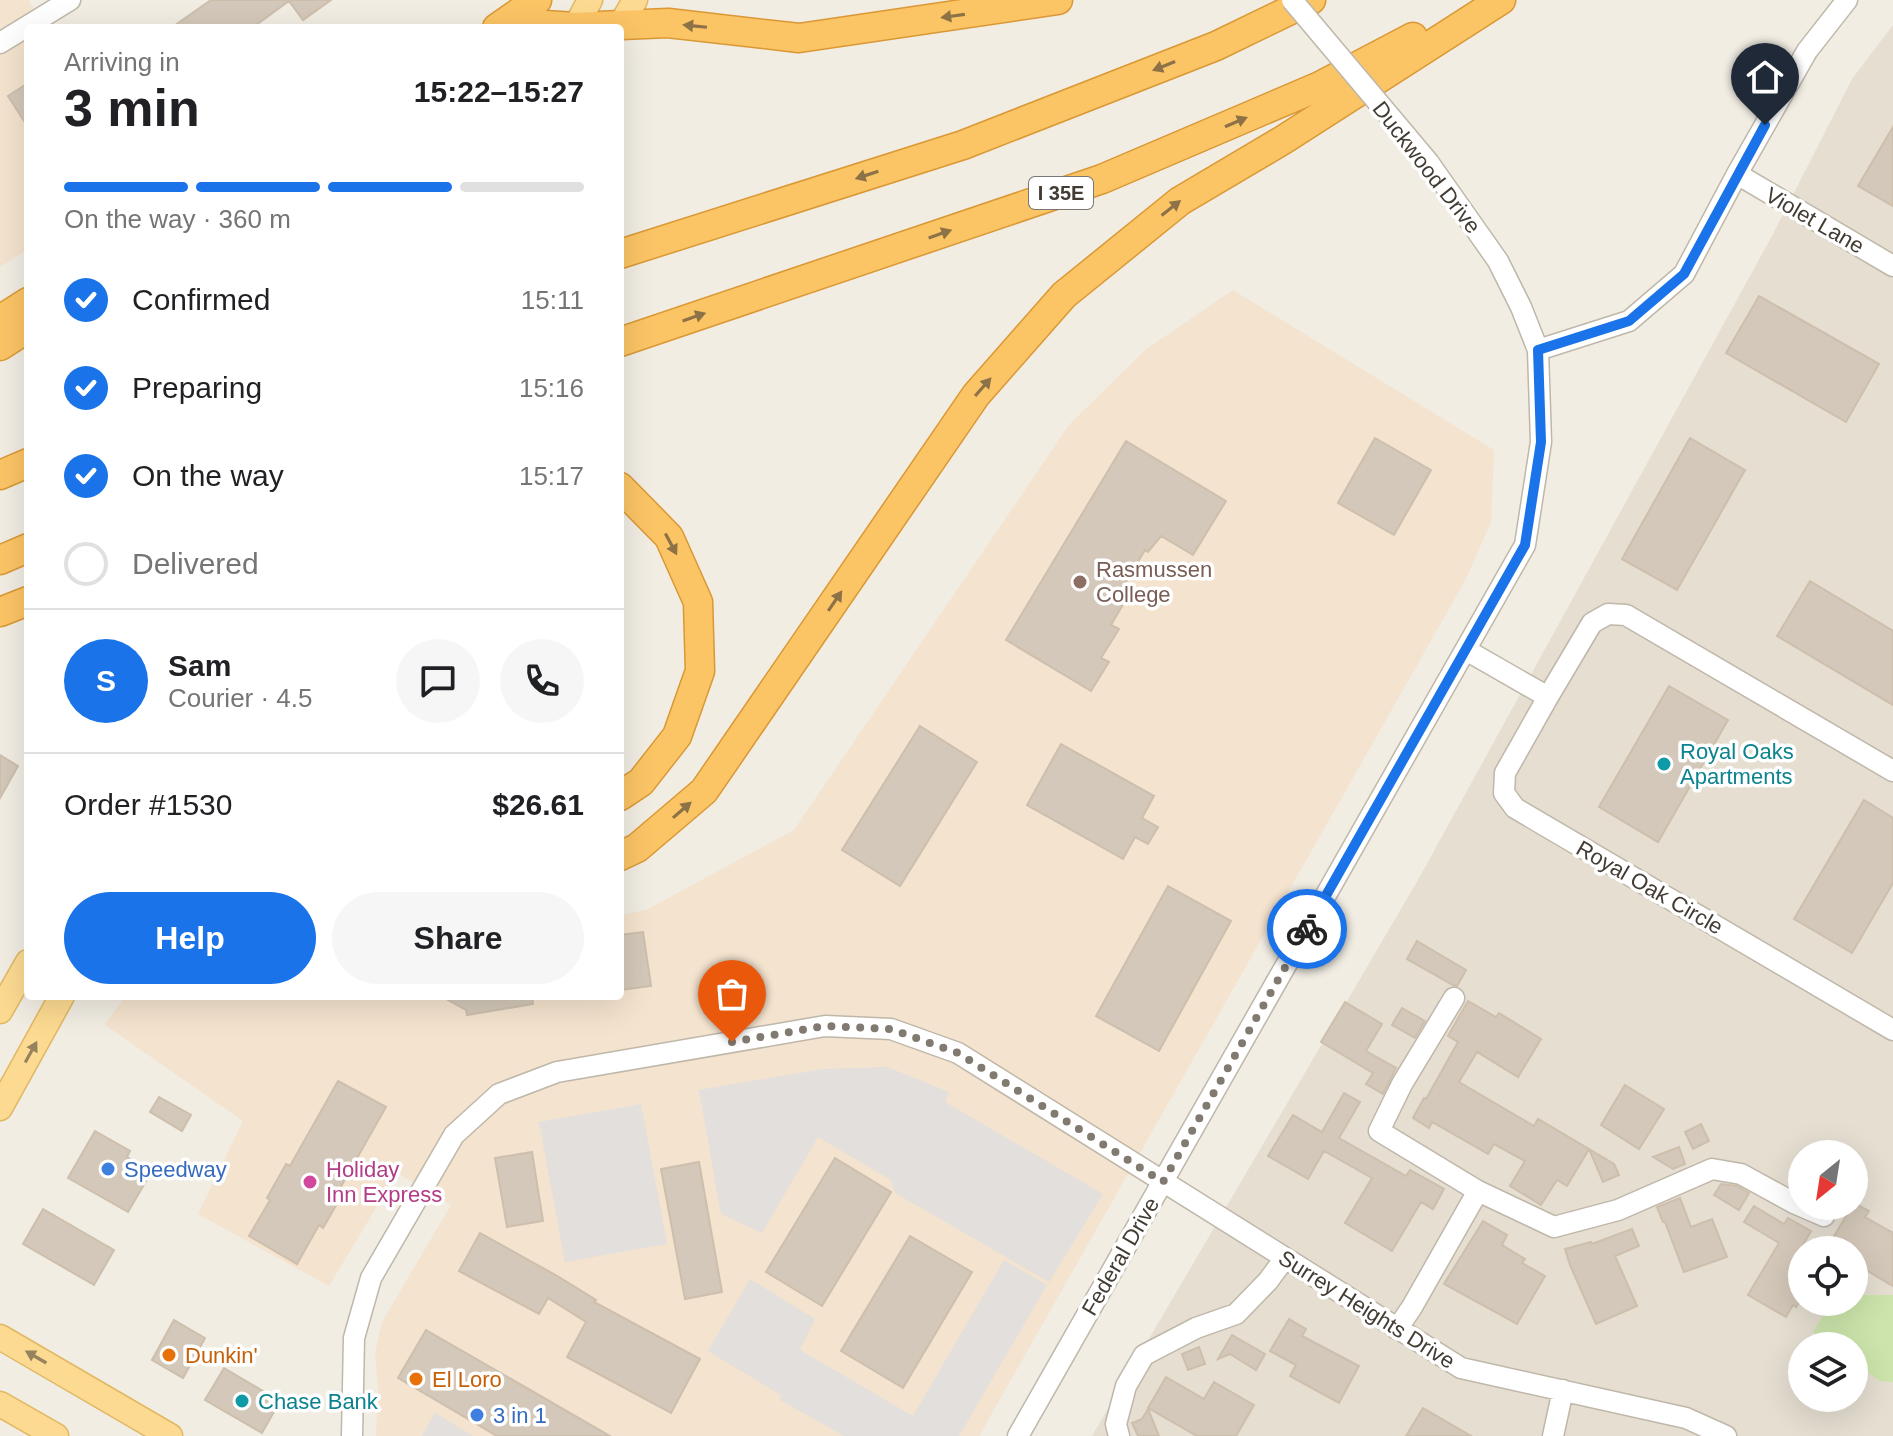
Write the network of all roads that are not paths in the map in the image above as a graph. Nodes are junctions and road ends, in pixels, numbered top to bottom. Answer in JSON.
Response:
{"nodes":[{"id":1,"x":70,"y":0,"type":"edge"},
{"id":2,"x":537,"y":0,"type":"edge"},
{"id":3,"x":590,"y":0,"type":"edge"},
{"id":4,"x":635,"y":0,"type":"edge"},
{"id":5,"x":1058,"y":0,"type":"edge"},
{"id":6,"x":1292,"y":0,"type":"edge"},
{"id":7,"x":1311,"y":0,"type":"edge"},
{"id":8,"x":1485,"y":0,"type":"edge"},
{"id":9,"x":1501,"y":0,"type":"edge"},
{"id":10,"x":1847,"y":0,"type":"edge"},
{"id":11,"x":31,"y":24,"type":"edge"},
{"id":12,"x":503,"y":24,"type":"edge"},
{"id":13,"x":577,"y":24,"type":"edge"},
{"id":14,"x":621,"y":24,"type":"edge"},
{"id":15,"x":624,"y":26,"type":"edge"},
{"id":16,"x":24,"y":28,"type":"edge"},
{"id":17,"x":0,"y":43,"type":"edge"},
{"id":18,"x":1737,"y":174,"type":"junction"},
{"id":19,"x":624,"y":253,"type":"edge"},
{"id":20,"x":1893,"y":266,"type":"edge"},
{"id":21,"x":24,"y":305,"type":"edge"},
{"id":22,"x":0,"y":320,"type":"edge"},
{"id":23,"x":24,"y":331,"type":"edge"},
{"id":24,"x":624,"y":341,"type":"edge"},
{"id":25,"x":0,"y":346,"type":"edge"},
{"id":26,"x":1538,"y":350,"type":"junction"},
{"id":27,"x":24,"y":465,"type":"edge"},
{"id":28,"x":0,"y":475,"type":"edge"},
{"id":29,"x":624,"y":491,"type":"edge"},
{"id":30,"x":24,"y":550,"type":"edge"},
{"id":31,"x":0,"y":560,"type":"edge"},
{"id":32,"x":24,"y":603,"type":"edge"},
{"id":33,"x":0,"y":612,"type":"edge"},
{"id":34,"x":1466,"y":650,"type":"junction"},
{"id":35,"x":1548,"y":697,"type":"junction"},
{"id":36,"x":1893,"y":771,"type":"edge"},
{"id":37,"x":624,"y":793,"type":"edge"},
{"id":38,"x":624,"y":854,"type":"edge"},
{"id":39,"x":24,"y":969,"type":"edge"},
{"id":40,"x":1454,"y":998,"type":"dead end"},
{"id":41,"x":60,"y":1000,"type":"edge"},
{"id":42,"x":0,"y":1011,"type":"edge"},
{"id":43,"x":1893,"y":1030,"type":"edge"},
{"id":44,"x":0,"y":1108,"type":"edge"},
{"id":45,"x":1163,"y":1182,"type":"junction"},
{"id":46,"x":1478,"y":1191,"type":"junction"},
{"id":47,"x":1788,"y":1200,"type":"edge"},
{"id":48,"x":1285,"y":1258,"type":"junction"},
{"id":49,"x":1397,"y":1329,"type":"junction"},
{"id":50,"x":0,"y":1337,"type":"edge"},
{"id":51,"x":1563,"y":1390,"type":"junction"},
{"id":52,"x":0,"y":1404,"type":"edge"},
{"id":53,"x":56,"y":1436,"type":"edge"},
{"id":54,"x":170,"y":1436,"type":"edge"},
{"id":55,"x":352,"y":1436,"type":"edge"},
{"id":56,"x":1018,"y":1436,"type":"edge"},
{"id":57,"x":1119,"y":1436,"type":"edge"},
{"id":58,"x":1553,"y":1436,"type":"edge"},
{"id":59,"x":1726,"y":1436,"type":"edge"}],
"edges":[{"from":1,"to":11,"type":"street"},
{"from":2,"to":12,"type":"highway"},
{"from":3,"to":13,"type":"main road"},
{"from":4,"to":14,"type":"main road"},
{"from":5,"to":15,"type":"highway","one_way":true},
{"from":6,"to":26,"type":"street","name":"Duckwood Drive","bridge":true},
{"from":7,"to":19,"type":"highway","one_way":true},
{"from":24,"to":8,"type":"highway","number":"I 35E","one_way":true},
{"from":38,"to":9,"type":"highway","one_way":true},
{"from":10,"to":18,"type":"street"},
{"from":16,"to":17,"type":"street"},
{"from":18,"to":20,"type":"street","name":"Violet Lane"},
{"from":18,"to":26,"type":"street"},
{"from":21,"to":22,"type":"highway"},
{"from":23,"to":25,"type":"highway"},
{"from":26,"to":34,"type":"street","name":"Federal Drive"},
{"from":27,"to":28,"type":"highway"},
{"from":29,"to":37,"type":"highway","one_way":true},
{"from":30,"to":31,"type":"highway"},
{"from":32,"to":33,"type":"highway"},
{"from":34,"to":35,"type":"street"},
{"from":34,"to":45,"type":"street","name":"Federal Drive"},
{"from":35,"to":36,"type":"street","name":"Royal Oak Circle"},
{"from":35,"to":43,"type":"street","name":"Royal Oak Circle"},
{"from":39,"to":42,"type":"main road"},
{"from":40,"to":46,"type":"street"},
{"from":44,"to":41,"type":"main road","one_way":true},
{"from":45,"to":48,"type":"street","name":"Surrey Heights Drive"},
{"from":45,"to":55,"type":"street","name":"Surrey Heights Drive"},
{"from":45,"to":56,"type":"street","name":"Federal Drive"},
{"from":46,"to":47,"type":"street"},
{"from":46,"to":49,"type":"street"},
{"from":48,"to":49,"type":"street","name":"Surrey Heights Drive"},
{"from":48,"to":57,"type":"street"},
{"from":49,"to":51,"type":"street","name":"Surrey Heights Drive"},
{"from":54,"to":50,"type":"main road","one_way":true},
{"from":51,"to":58,"type":"street"},
{"from":51,"to":59,"type":"street","name":"Surrey Heights Drive"},
{"from":52,"to":53,"type":"main road"}]}
